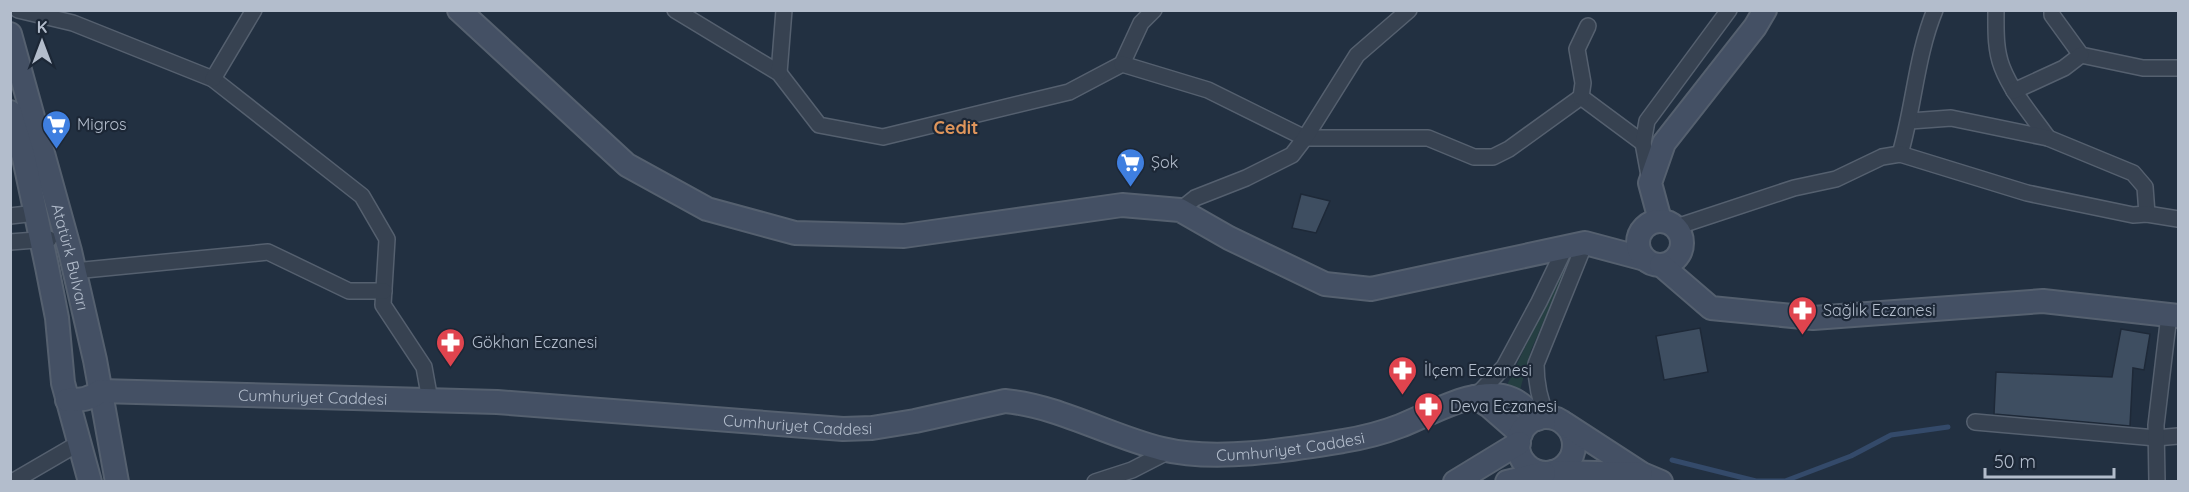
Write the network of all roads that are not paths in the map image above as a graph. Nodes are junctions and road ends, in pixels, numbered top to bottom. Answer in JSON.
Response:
{"nodes":[{"id":1,"x":18,"y":10,"type":"edge"},
{"id":2,"x":254,"y":10,"type":"edge"},
{"id":3,"x":459,"y":10,"type":"edge"},
{"id":4,"x":675,"y":10,"type":"edge"},
{"id":5,"x":784,"y":10,"type":"edge"},
{"id":6,"x":1154,"y":10,"type":"edge"},
{"id":7,"x":1409,"y":10,"type":"edge"},
{"id":8,"x":1729,"y":10,"type":"edge"},
{"id":9,"x":1765,"y":10,"type":"edge"},
{"id":10,"x":1935,"y":10,"type":"edge"},
{"id":11,"x":1996,"y":10,"type":"edge"},
{"id":12,"x":2052,"y":10,"type":"edge"},
{"id":13,"x":1588,"y":26,"type":"dead end"},
{"id":14,"x":10,"y":34,"type":"edge"},
{"id":15,"x":2081,"y":55,"type":"junction"},
{"id":16,"x":1122,"y":64,"type":"junction"},
{"id":17,"x":2178,"y":68,"type":"edge"},
{"id":18,"x":779,"y":73,"type":"junction"},
{"id":19,"x":213,"y":79,"type":"junction"},
{"id":20,"x":2014,"y":91,"type":"junction"},
{"id":21,"x":1581,"y":97,"type":"junction"},
{"id":22,"x":10,"y":112,"type":"edge"},
{"id":23,"x":1910,"y":121,"type":"junction"},
{"id":24,"x":1305,"y":138,"type":"junction"},
{"id":25,"x":2048,"y":138,"type":"junction"},
{"id":26,"x":1643,"y":142,"type":"junction"},
{"id":27,"x":1900,"y":154,"type":"junction"},
{"id":28,"x":1650,"y":183,"type":"junction"},
{"id":29,"x":1180,"y":210,"type":"junction"},
{"id":30,"x":36,"y":213,"type":"junction"},
{"id":31,"x":2147,"y":214,"type":"junction"},
{"id":32,"x":10,"y":216,"type":"edge"},
{"id":33,"x":2178,"y":219,"type":"edge"},
{"id":34,"x":1668,"y":224,"type":"junction"},
{"id":35,"x":66,"y":236,"type":"junction"},
{"id":36,"x":41,"y":241,"type":"junction"},
{"id":37,"x":10,"y":242,"type":"edge"},
{"id":38,"x":1575,"y":246,"type":"junction"},
{"id":39,"x":1653,"y":262,"type":"junction"},
{"id":40,"x":74,"y":271,"type":"junction"},
{"id":41,"x":384,"y":291,"type":"junction"},
{"id":42,"x":2174,"y":315,"type":"edge"},
{"id":43,"x":95,"y":360,"type":"junction"},
{"id":44,"x":61,"y":362,"type":"junction"},
{"id":45,"x":100,"y":391,"type":"junction"},
{"id":46,"x":1476,"y":397,"type":"junction"},
{"id":47,"x":67,"y":399,"type":"junction"},
{"id":48,"x":430,"y":400,"type":"junction"},
{"id":49,"x":1549,"y":420,"type":"junction"},
{"id":50,"x":1975,"y":423,"type":"dead end"},
{"id":51,"x":2178,"y":436,"type":"edge"},
{"id":52,"x":1520,"y":438,"type":"junction"},
{"id":53,"x":2156,"y":438,"type":"junction"},
{"id":54,"x":79,"y":443,"type":"junction"},
{"id":55,"x":1169,"y":451,"type":"junction"},
{"id":56,"x":1549,"y":472,"type":"junction"},
{"id":57,"x":1652,"y":478,"type":"edge"},
{"id":58,"x":12,"y":482,"type":"edge"},
{"id":59,"x":90,"y":482,"type":"edge"},
{"id":60,"x":117,"y":482,"type":"edge"},
{"id":61,"x":1095,"y":482,"type":"edge"},
{"id":62,"x":1455,"y":482,"type":"edge"},
{"id":63,"x":1508,"y":482,"type":"edge"},
{"id":64,"x":2157,"y":482,"type":"edge"}],
"edges":[{"from":1,"to":19,"type":"street"},
{"from":2,"to":19,"type":"street"},
{"from":3,"to":29,"type":"main road"},
{"from":4,"to":18,"type":"street"},
{"from":5,"to":18,"type":"street"},
{"from":6,"to":16,"type":"street"},
{"from":7,"to":24,"type":"street"},
{"from":8,"to":26,"type":"street"},
{"from":9,"to":28,"type":"main road"},
{"from":10,"to":23,"type":"street"},
{"from":11,"to":20,"type":"street"},
{"from":12,"to":15,"type":"street"},
{"from":13,"to":21,"type":"street"},
{"from":14,"to":35,"type":"main road","name":"Atatürk Bulvarı"},
{"from":15,"to":17,"type":"street"},
{"from":15,"to":20,"type":"street"},
{"from":16,"to":18,"type":"street"},
{"from":16,"to":24,"type":"street"},
{"from":19,"to":41,"type":"street"},
{"from":20,"to":25,"type":"street"},
{"from":21,"to":24,"type":"street"},
{"from":21,"to":26,"type":"street"},
{"from":22,"to":30,"type":"main road","name":"Atatürk Bulvarı"},
{"from":23,"to":25,"type":"street"},
{"from":23,"to":27,"type":"street"},
{"from":24,"to":29,"type":"street"},
{"from":25,"to":31,"type":"street"},
{"from":26,"to":28,"type":"street"},
{"from":27,"to":31,"type":"street"},
{"from":27,"to":34,"type":"street"},
{"from":28,"to":34,"type":"main road"},
{"from":29,"to":38,"type":"main road"},
{"from":30,"to":32,"type":"street"},
{"from":30,"to":36,"type":"main road","name":"Atatürk Bulvarı"},
{"from":31,"to":33,"type":"street"},
{"from":34,"to":39,"type":"main road"},
{"from":34,"to":39,"type":"main road"},
{"from":35,"to":36,"type":"street"},
{"from":35,"to":40,"type":"main road","name":"Atatürk Bulvarı"},
{"from":36,"to":37,"type":"street"},
{"from":36,"to":44,"type":"main road","name":"Atatürk Bulvarı"},
{"from":38,"to":39,"type":"main road"},
{"from":38,"to":46,"type":"street"},
{"from":38,"to":49,"type":"street"},
{"from":39,"to":42,"type":"main road"},
{"from":40,"to":41,"type":"street"},
{"from":40,"to":43,"type":"main road","name":"Atatürk Bulvarı"},
{"from":41,"to":48,"type":"street"},
{"from":42,"to":53,"type":"street"},
{"from":43,"to":44,"type":"main road"},
{"from":43,"to":45,"type":"main road","name":"Atatürk Bulvarı"},
{"from":44,"to":47,"type":"main road","name":"Atatürk Bulvarı"},
{"from":45,"to":47,"type":"main road"},
{"from":45,"to":48,"type":"main road","name":"Cumhuriyet Caddesi"},
{"from":45,"to":60,"type":"main road","name":"Atatürk Bulvarı"},
{"from":46,"to":49,"type":"main road","name":"Cumhuriyet Caddesi"},
{"from":46,"to":52,"type":"main road"},
{"from":46,"to":55,"type":"main road","name":"Cumhuriyet Caddesi"},
{"from":47,"to":54,"type":"main road","name":"Atatürk Bulvarı"},
{"from":48,"to":55,"type":"main road","name":"Cumhuriyet Caddesi"},
{"from":49,"to":52,"type":"main road"},
{"from":49,"to":56,"type":"main road"},
{"from":49,"to":57,"type":"main road","name":"Cumhuriyet Caddesi"},
{"from":50,"to":53,"type":"street"},
{"from":51,"to":53,"type":"street"},
{"from":52,"to":56,"type":"main road"},
{"from":52,"to":62,"type":"main road"},
{"from":53,"to":64,"type":"street"},
{"from":54,"to":58,"type":"street"},
{"from":54,"to":59,"type":"main road","name":"Atatürk Bulvarı"},
{"from":55,"to":61,"type":"street"},
{"from":56,"to":57,"type":"main road","name":"Cumhuriyet Caddesi"},
{"from":56,"to":63,"type":"main road","name":"Cumhuriyet Caddesi"}]}
